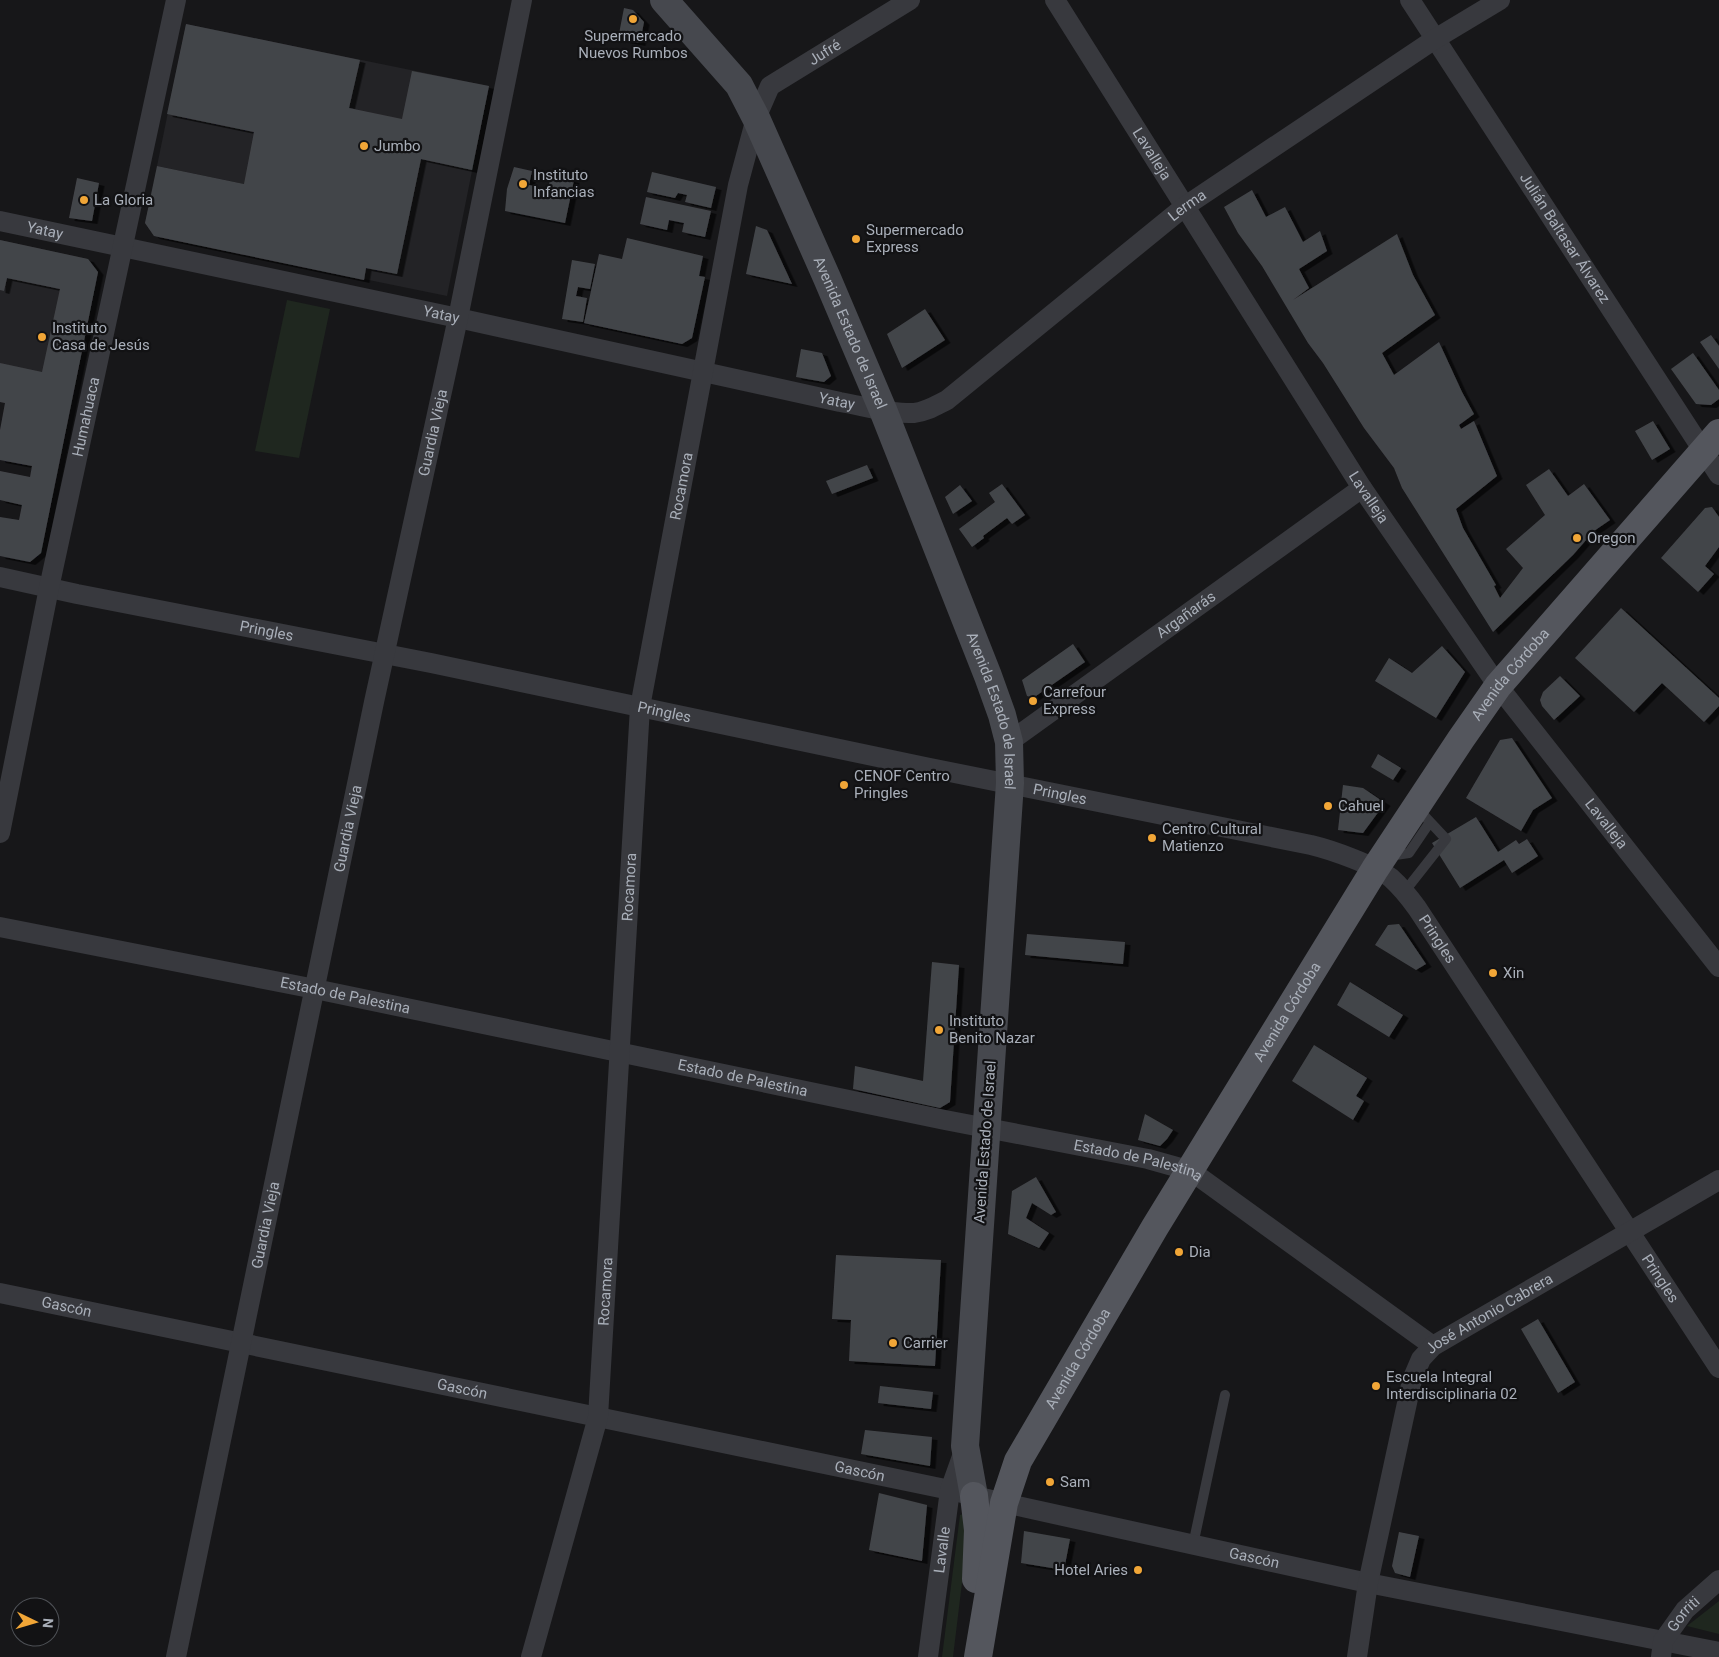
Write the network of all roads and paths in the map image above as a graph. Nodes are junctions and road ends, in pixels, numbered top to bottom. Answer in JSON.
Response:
{"nodes":[{"id":1,"x":176,"y":0,"type":"edge"},
{"id":2,"x":522,"y":0,"type":"edge"},
{"id":3,"x":664,"y":0,"type":"edge"},
{"id":4,"x":910,"y":0,"type":"edge"},
{"id":5,"x":1054,"y":0,"type":"edge"},
{"id":6,"x":1410,"y":0,"type":"edge"},
{"id":7,"x":1500,"y":0,"type":"edge"},
{"id":8,"x":1435,"y":40,"type":"junction"},
{"id":9,"x":756,"y":118,"type":"junction"},
{"id":10,"x":1184,"y":207,"type":"junction"},
{"id":11,"x":0,"y":221,"type":"edge"},
{"id":12,"x":122,"y":246,"type":"junction"},
{"id":13,"x":458,"y":318,"type":"junction"},
{"id":14,"x":704,"y":371,"type":"junction"},
{"id":15,"x":883,"y":410,"type":"junction"},
{"id":16,"x":1711,"y":443,"type":"edge"},
{"id":17,"x":1719,"y":475,"type":"edge"},
{"id":18,"x":1362,"y":488,"type":"junction"},
{"id":19,"x":0,"y":577,"type":"edge"},
{"id":20,"x":49,"y":588,"type":"junction"},
{"id":21,"x":384,"y":654,"type":"junction"},
{"id":22,"x":1498,"y":686,"type":"junction"},
{"id":23,"x":640,"y":707,"type":"junction"},
{"id":24,"x":1009,"y":742,"type":"junction"},
{"id":25,"x":1010,"y":783,"type":"junction"},
{"id":26,"x":1423,"y":814,"type":"junction"},
{"id":27,"x":0,"y":833,"type":"edge"},
{"id":28,"x":1379,"y":863,"type":"junction"},
{"id":29,"x":1404,"y":891,"type":"junction"},
{"id":30,"x":0,"y":927,"type":"edge"},
{"id":31,"x":1719,"y":967,"type":"edge"},
{"id":32,"x":315,"y":989,"type":"junction"},
{"id":33,"x":619,"y":1053,"type":"junction"},
{"id":34,"x":986,"y":1127,"type":"junction"},
{"id":35,"x":1191,"y":1170,"type":"junction"},
{"id":36,"x":1719,"y":1180,"type":"edge"},
{"id":37,"x":1629,"y":1233,"type":"junction"},
{"id":38,"x":0,"y":1293,"type":"edge"},
{"id":39,"x":242,"y":1343,"type":"junction"},
{"id":40,"x":1433,"y":1346,"type":"junction"},
{"id":41,"x":1719,"y":1368,"type":"edge"},
{"id":42,"x":1225,"y":1395,"type":"dead end"},
{"id":43,"x":598,"y":1417,"type":"junction"},
{"id":44,"x":962,"y":1493,"type":"junction"},
{"id":45,"x":1004,"y":1504,"type":"junction"},
{"id":46,"x":1194,"y":1545,"type":"junction"},
{"id":47,"x":1719,"y":1580,"type":"edge"},
{"id":48,"x":1368,"y":1583,"type":"junction"},
{"id":49,"x":1662,"y":1649,"type":"edge"},
{"id":50,"x":1719,"y":1652,"type":"edge"},
{"id":51,"x":176,"y":1657,"type":"edge"},
{"id":52,"x":531,"y":1657,"type":"edge"},
{"id":53,"x":928,"y":1657,"type":"edge"},
{"id":54,"x":972,"y":1657,"type":"edge"},
{"id":55,"x":978,"y":1657,"type":"edge"},
{"id":56,"x":1357,"y":1657,"type":"edge"}],
"edges":[{"from":1,"to":12,"type":"street","name":"Humahuaca"},
{"from":2,"to":13,"type":"street","name":"Guardia Vieja"},
{"from":3,"to":9,"type":"main road","name":"Avenida Estado de Israel"},
{"from":4,"to":9,"type":"street","name":"Jufré"},
{"from":5,"to":10,"type":"street","name":"Lavalleja"},
{"from":6,"to":8,"type":"street","name":"Julián Baltasar Álvarez"},
{"from":7,"to":8,"type":"street","name":"Lerma"},
{"from":8,"to":10,"type":"street","name":"Lerma"},
{"from":8,"to":16,"type":"street","name":"Julián Baltasar Álvarez"},
{"from":9,"to":14,"type":"street","name":"Rocamora"},
{"from":9,"to":15,"type":"main road","name":"Avenida Estado de Israel"},
{"from":10,"to":15,"type":"street","name":"Lerma"},
{"from":10,"to":18,"type":"street","name":"Lavalleja"},
{"from":11,"to":12,"type":"street","name":"Yatay"},
{"from":12,"to":13,"type":"street","name":"Yatay"},
{"from":12,"to":20,"type":"street","name":"Humahuaca"},
{"from":13,"to":14,"type":"street","name":"Yatay"},
{"from":13,"to":21,"type":"street","name":"Guardia Vieja"},
{"from":14,"to":15,"type":"street","name":"Yatay"},
{"from":14,"to":23,"type":"street","name":"Rocamora"},
{"from":15,"to":24,"type":"main road","name":"Avenida Estado de Israel"},
{"from":16,"to":17,"type":"street","name":"Julián Baltasar Álvarez"},
{"from":16,"to":22,"type":"main road","name":"Avenida Córdoba"},
{"from":18,"to":22,"type":"street","name":"Lavalleja"},
{"from":18,"to":24,"type":"street","name":"Argañarás"},
{"from":19,"to":20,"type":"street","name":"Pringles"},
{"from":20,"to":21,"type":"street","name":"Pringles"},
{"from":20,"to":27,"type":"street","name":"Humahuaca"},
{"from":21,"to":23,"type":"street","name":"Pringles"},
{"from":21,"to":32,"type":"street","name":"Guardia Vieja"},
{"from":22,"to":26,"type":"main road","name":"Avenida Córdoba"},
{"from":22,"to":31,"type":"street","name":"Lavalleja"},
{"from":23,"to":25,"type":"street","name":"Pringles"},
{"from":23,"to":33,"type":"street","name":"Rocamora"},
{"from":24,"to":25,"type":"main road","name":"Avenida Estado de Israel"},
{"from":25,"to":28,"type":"street","name":"Pringles"},
{"from":25,"to":34,"type":"main road","name":"Avenida Estado de Israel"},
{"from":26,"to":28,"type":"main road","name":"Avenida Córdoba"},
{"from":26,"to":29,"type":"lane"},
{"from":28,"to":29,"type":"street","name":"Pringles"},
{"from":28,"to":35,"type":"main road","name":"Avenida Córdoba"},
{"from":29,"to":37,"type":"street","name":"Pringles"},
{"from":30,"to":32,"type":"street","name":"Estado de Palestina"},
{"from":32,"to":33,"type":"street","name":"Estado de Palestina"},
{"from":32,"to":39,"type":"street","name":"Guardia Vieja"},
{"from":33,"to":34,"type":"street","name":"Estado de Palestina"},
{"from":33,"to":43,"type":"street","name":"Rocamora"},
{"from":34,"to":35,"type":"street","name":"Estado de Palestina"},
{"from":34,"to":44,"type":"main road","name":"Avenida Estado de Israel"},
{"from":35,"to":40,"type":"street","name":"Estado de Palestina"},
{"from":35,"to":45,"type":"main road","name":"Avenida Córdoba"},
{"from":36,"to":37,"type":"street","name":"José Antonio Cabrera"},
{"from":37,"to":40,"type":"street","name":"José Antonio Cabrera"},
{"from":37,"to":41,"type":"street","name":"Pringles"},
{"from":38,"to":39,"type":"street","name":"Gascón"},
{"from":39,"to":43,"type":"street","name":"Gascón"},
{"from":39,"to":51,"type":"street","name":"Guardia Vieja"},
{"from":40,"to":48,"type":"street","name":"José Antonio Cabrera"},
{"from":42,"to":46,"type":"lane"},
{"from":43,"to":44,"type":"street","name":"Gascón"},
{"from":43,"to":52,"type":"street","name":"Rocamora"},
{"from":44,"to":45,"type":"street","name":"Gascón"},
{"from":44,"to":53,"type":"street","name":"Lavalle"},
{"from":44,"to":54,"type":"main road"},
{"from":45,"to":46,"type":"street","name":"Gascón"},
{"from":45,"to":55,"type":"main road","name":"Avenida Córdoba"},
{"from":46,"to":48,"type":"street","name":"Gascón"},
{"from":47,"to":49,"type":"street","name":"Gorriti"},
{"from":48,"to":49,"type":"street","name":"Gascón"},
{"from":48,"to":56,"type":"street","name":"José Antonio Cabrera"},
{"from":49,"to":50,"type":"street","name":"Gascón"}]}
